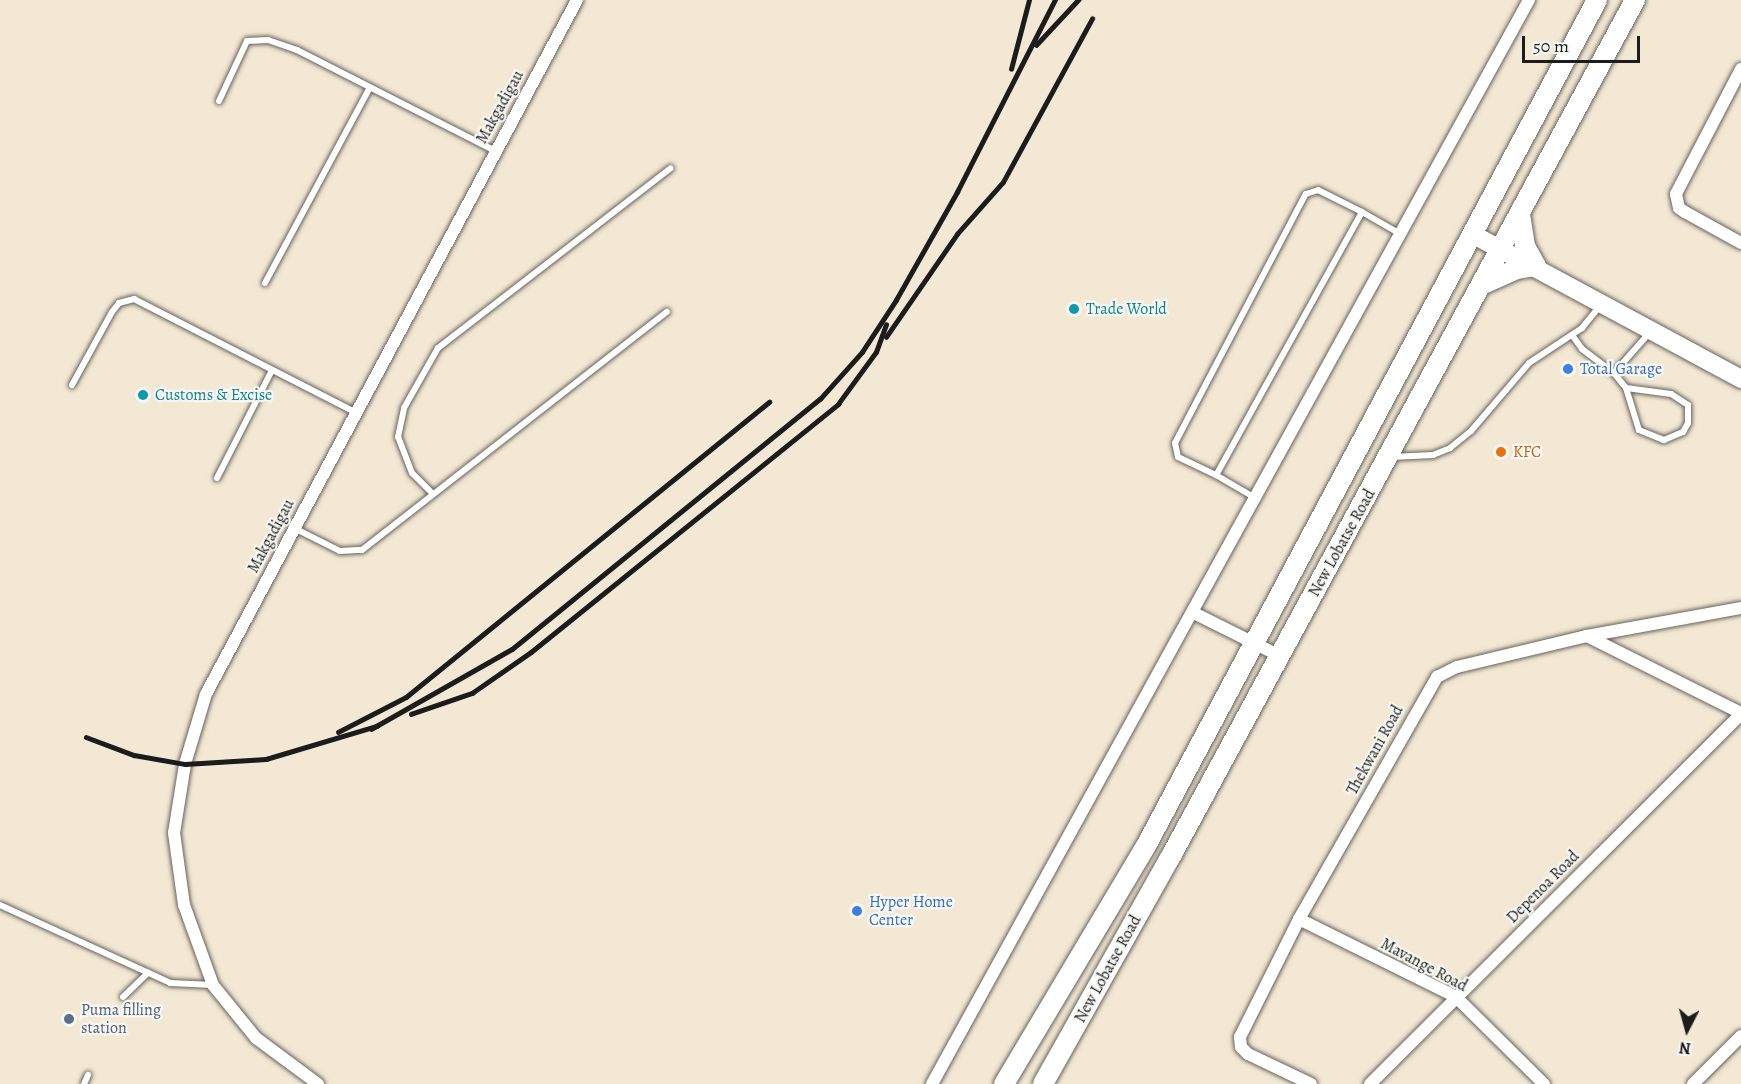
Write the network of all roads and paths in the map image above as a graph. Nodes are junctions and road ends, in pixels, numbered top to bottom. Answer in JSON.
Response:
{"nodes":[{"id":1,"x":577,"y":0,"type":"edge"},
{"id":2,"x":1529,"y":0,"type":"edge"},
{"id":3,"x":1597,"y":0,"type":"edge"},
{"id":4,"x":1635,"y":0,"type":"edge"},
{"id":5,"x":1741,"y":69,"type":"edge"},
{"id":6,"x":369,"y":89,"type":"junction"},
{"id":7,"x":219,"y":101,"type":"dead end"},
{"id":8,"x":495,"y":151,"type":"junction"},
{"id":9,"x":671,"y":168,"type":"dead end"},
{"id":10,"x":1362,"y":212,"type":"junction"},
{"id":11,"x":1520,"y":216,"type":"junction"},
{"id":12,"x":1472,"y":234,"type":"junction"},
{"id":13,"x":1403,"y":235,"type":"junction"},
{"id":14,"x":1741,"y":243,"type":"edge"},
{"id":15,"x":1503,"y":248,"type":"junction"},
{"id":16,"x":1536,"y":266,"type":"junction"},
{"id":17,"x":265,"y":283,"type":"dead end"},
{"id":18,"x":1484,"y":284,"type":"junction"},
{"id":19,"x":1602,"y":303,"type":"junction"},
{"id":20,"x":667,"y":312,"type":"dead end"},
{"id":21,"x":1651,"y":331,"type":"junction"},
{"id":22,"x":1572,"y":335,"type":"junction"},
{"id":23,"x":272,"y":370,"type":"junction"},
{"id":24,"x":1614,"y":374,"type":"junction"},
{"id":25,"x":1741,"y":379,"type":"edge"},
{"id":26,"x":72,"y":385,"type":"dead end"},
{"id":27,"x":1626,"y":388,"type":"junction"},
{"id":28,"x":355,"y":412,"type":"junction"},
{"id":29,"x":1361,"y":443,"type":"junction"},
{"id":30,"x":1389,"y":457,"type":"junction"},
{"id":31,"x":1216,"y":475,"type":"junction"},
{"id":32,"x":216,"y":478,"type":"dead end"},
{"id":33,"x":432,"y":493,"type":"junction"},
{"id":34,"x":1257,"y":499,"type":"junction"},
{"id":35,"x":294,"y":527,"type":"junction"},
{"id":36,"x":1741,"y":608,"type":"edge"},
{"id":37,"x":1194,"y":613,"type":"junction"},
{"id":38,"x":1587,"y":636,"type":"junction"},
{"id":39,"x":1254,"y":643,"type":"junction"},
{"id":40,"x":1280,"y":657,"type":"junction"},
{"id":41,"x":1741,"y":713,"type":"edge"},
{"id":42,"x":0,"y":904,"type":"edge"},
{"id":43,"x":1299,"y":919,"type":"junction"},
{"id":44,"x":148,"y":973,"type":"junction"},
{"id":45,"x":213,"y":985,"type":"junction"},
{"id":46,"x":123,"y":997,"type":"dead end"},
{"id":47,"x":1456,"y":997,"type":"junction"},
{"id":48,"x":1741,"y":1036,"type":"edge"},
{"id":49,"x":88,"y":1075,"type":"dead end"},
{"id":50,"x":84,"y":1084,"type":"edge"},
{"id":51,"x":318,"y":1084,"type":"edge"},
{"id":52,"x":932,"y":1084,"type":"edge"},
{"id":53,"x":1004,"y":1084,"type":"edge"},
{"id":54,"x":1043,"y":1084,"type":"edge"},
{"id":55,"x":1311,"y":1084,"type":"edge"},
{"id":56,"x":1370,"y":1084,"type":"edge"},
{"id":57,"x":1544,"y":1084,"type":"edge"},
{"id":58,"x":1693,"y":1084,"type":"edge"}],
"edges":[{"from":1,"to":8,"type":"street","name":"Makgadigau"},
{"from":2,"to":13,"type":"street"},
{"from":3,"to":12,"type":"main road"},
{"from":4,"to":11,"type":"main road","name":"New Lobatse Road"},
{"from":5,"to":14,"type":"street"},
{"from":6,"to":7,"type":"lane"},
{"from":6,"to":8,"type":"lane"},
{"from":6,"to":17,"type":"lane"},
{"from":8,"to":28,"type":"street","name":"Makgadigau"},
{"from":9,"to":33,"type":"lane"},
{"from":10,"to":13,"type":"lane"},
{"from":10,"to":31,"type":"lane"},
{"from":10,"to":31,"type":"lane"},
{"from":11,"to":15,"type":"main road","name":"New Lobatse Road"},
{"from":11,"to":16,"type":"main road"},
{"from":12,"to":15,"type":"street"},
{"from":12,"to":29,"type":"main road"},
{"from":13,"to":34,"type":"street"},
{"from":15,"to":16,"type":"street"},
{"from":15,"to":18,"type":"main road","name":"New Lobatse Road"},
{"from":16,"to":18,"type":"main road"},
{"from":16,"to":19,"type":"street"},
{"from":18,"to":30,"type":"main road","name":"New Lobatse Road"},
{"from":19,"to":21,"type":"street"},
{"from":19,"to":22,"type":"lane"},
{"from":20,"to":33,"type":"lane"},
{"from":21,"to":24,"type":"lane"},
{"from":21,"to":25,"type":"street"},
{"from":22,"to":24,"type":"lane"},
{"from":22,"to":30,"type":"lane"},
{"from":23,"to":26,"type":"lane"},
{"from":23,"to":28,"type":"lane"},
{"from":23,"to":32,"type":"lane"},
{"from":24,"to":27,"type":"lane"},
{"from":27,"to":27,"type":"lane"},
{"from":28,"to":35,"type":"street","name":"Makgadigau"},
{"from":29,"to":30,"type":"main road"},
{"from":29,"to":39,"type":"main road"},
{"from":30,"to":40,"type":"main road","name":"New Lobatse Road"},
{"from":31,"to":34,"type":"lane"},
{"from":33,"to":35,"type":"lane"},
{"from":34,"to":37,"type":"street"},
{"from":35,"to":45,"type":"street","name":"Makgadigau"},
{"from":36,"to":38,"type":"street","name":"Thekwani Road"},
{"from":37,"to":39,"type":"street"},
{"from":37,"to":52,"type":"street"},
{"from":38,"to":41,"type":"street"},
{"from":38,"to":43,"type":"street","name":"Thekwani Road"},
{"from":39,"to":40,"type":"street"},
{"from":39,"to":53,"type":"main road"},
{"from":40,"to":54,"type":"main road","name":"New Lobatse Road"},
{"from":41,"to":47,"type":"street","name":"Depenoa Road"},
{"from":42,"to":44,"type":"lane"},
{"from":43,"to":47,"type":"street","name":"Mavange Road"},
{"from":43,"to":55,"type":"street","name":"Thekwani Road"},
{"from":44,"to":45,"type":"lane"},
{"from":44,"to":46,"type":"lane"},
{"from":45,"to":51,"type":"street","name":"Makgadigau"},
{"from":47,"to":56,"type":"street","name":"Depenoa Road"},
{"from":47,"to":57,"type":"street","name":"Mavange Road"},
{"from":48,"to":58,"type":"street"},
{"from":49,"to":50,"type":"lane"}]}
